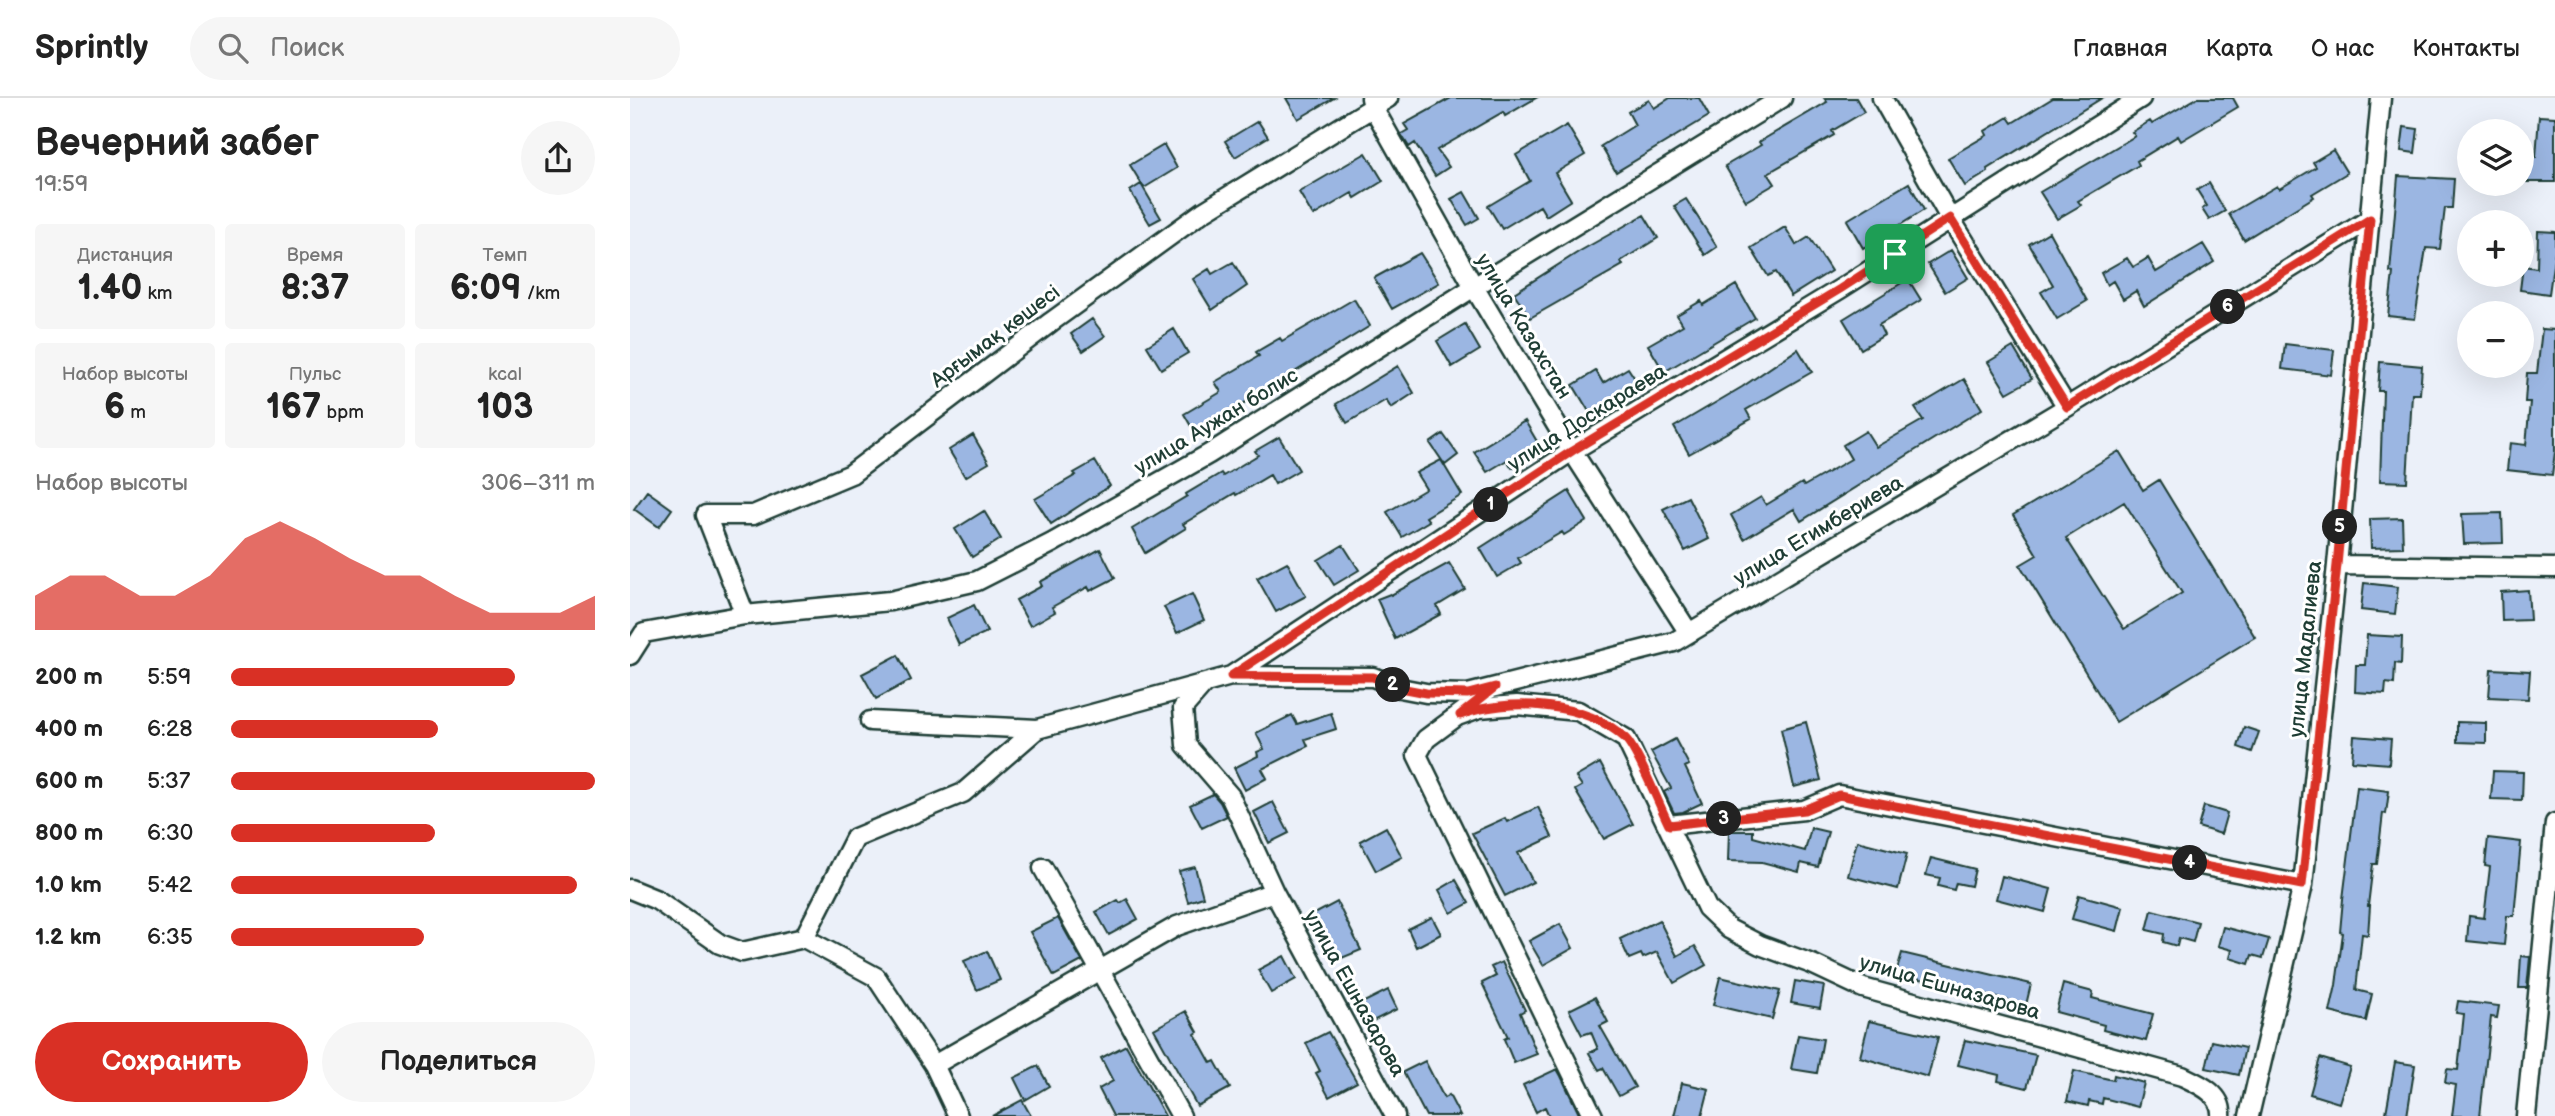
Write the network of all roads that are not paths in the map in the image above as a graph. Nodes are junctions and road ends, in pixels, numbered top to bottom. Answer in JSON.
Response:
{"nodes":[{"id":1,"x":1782,"y":98,"type":"edge"},
{"id":2,"x":1882,"y":98,"type":"edge"},
{"id":3,"x":2141,"y":98,"type":"edge"},
{"id":4,"x":2381,"y":98,"type":"edge"},
{"id":5,"x":1377,"y":101,"type":"edge"},
{"id":6,"x":1950,"y":218,"type":"junction"},
{"id":7,"x":2370,"y":219,"type":"junction"},
{"id":8,"x":1474,"y":287,"type":"junction"},
{"id":9,"x":2067,"y":407,"type":"junction"},
{"id":10,"x":1572,"y":451,"type":"junction"},
{"id":11,"x":2337,"y":565,"type":"junction"},
{"id":12,"x":2555,"y":568,"type":"edge"},
{"id":13,"x":745,"y":615,"type":"junction"},
{"id":14,"x":1689,"y":633,"type":"junction"},
{"id":15,"x":630,"y":655,"type":"edge"},
{"id":16,"x":1231,"y":676,"type":"junction"},
{"id":17,"x":1204,"y":683,"type":"junction"},
{"id":18,"x":1495,"y":687,"type":"junction"},
{"id":19,"x":1460,"y":715,"type":"junction"},
{"id":20,"x":870,"y":721,"type":"dead end"},
{"id":21,"x":1037,"y":729,"type":"junction"},
{"id":22,"x":2555,"y":823,"type":"edge"},
{"id":23,"x":1669,"y":825,"type":"junction"},
{"id":24,"x":1042,"y":868,"type":"dead end"},
{"id":25,"x":2302,"y":885,"type":"junction"},
{"id":26,"x":630,"y":889,"type":"edge"},
{"id":27,"x":1274,"y":892,"type":"junction"},
{"id":28,"x":804,"y":938,"type":"junction"},
{"id":29,"x":1101,"y":970,"type":"junction"},
{"id":30,"x":934,"y":1065,"type":"junction"},
{"id":31,"x":958,"y":1116,"type":"edge"},
{"id":32,"x":1181,"y":1116,"type":"edge"},
{"id":33,"x":1395,"y":1116,"type":"edge"},
{"id":34,"x":1593,"y":1116,"type":"edge"},
{"id":35,"x":2221,"y":1116,"type":"edge"},
{"id":36,"x":2249,"y":1116,"type":"edge"},
{"id":37,"x":2526,"y":1116,"type":"edge"}],
"edges":[{"from":1,"to":8,"type":"street","name":"улица Аужан болис"},
{"from":2,"to":6,"type":"street"},
{"from":3,"to":6,"type":"street","name":"улица Доскараева"},
{"from":4,"to":7,"type":"street","name":"улица Мадалиева"},
{"from":5,"to":8,"type":"street","name":"улица Казахстан"},
{"from":5,"to":13,"type":"street","name":"Арғымақ көшесі"},
{"from":6,"to":9,"type":"street"},
{"from":6,"to":10,"type":"street","name":"улица Доскараева"},
{"from":7,"to":9,"type":"street","name":"улица Егимбериева"},
{"from":7,"to":11,"type":"street","name":"улица Мадалиева"},
{"from":8,"to":10,"type":"street","name":"улица Казахстан"},
{"from":8,"to":13,"type":"street","name":"улица Аужан болис"},
{"from":9,"to":14,"type":"street","name":"улица Егимбериева"},
{"from":10,"to":14,"type":"street","name":"улица Казахстан"},
{"from":10,"to":16,"type":"street","name":"улица Доскараева"},
{"from":11,"to":12,"type":"street"},
{"from":11,"to":25,"type":"street","name":"улица Мадалиева"},
{"from":13,"to":15,"type":"street","name":"улица Аужан болис"},
{"from":14,"to":18,"type":"street","name":"улица Егимбериева"},
{"from":16,"to":17,"type":"street","name":"улица Доскараева"},
{"from":16,"to":18,"type":"street","name":"улица Егимбериева"},
{"from":17,"to":21,"type":"street","name":"улица Доскараева"},
{"from":17,"to":27,"type":"street","name":"улица Ешназарова"},
{"from":18,"to":19,"type":"street","name":"улица Ешназарова"},
{"from":19,"to":23,"type":"street","name":"улица Ешназарова"},
{"from":19,"to":34,"type":"street","name":"улица Ешназарова"},
{"from":20,"to":21,"type":"street","name":"улица Доскараева"},
{"from":21,"to":28,"type":"street"},
{"from":22,"to":37,"type":"street"},
{"from":23,"to":25,"type":"street"},
{"from":23,"to":35,"type":"street","name":"улица Ешназарова"},
{"from":24,"to":29,"type":"street"},
{"from":25,"to":36,"type":"street","name":"улица Мадалиева"},
{"from":26,"to":28,"type":"street"},
{"from":27,"to":29,"type":"street"},
{"from":27,"to":33,"type":"street","name":"улица Ешназарова"},
{"from":28,"to":30,"type":"street"},
{"from":29,"to":30,"type":"street"},
{"from":29,"to":32,"type":"street"},
{"from":30,"to":31,"type":"street"}]}
